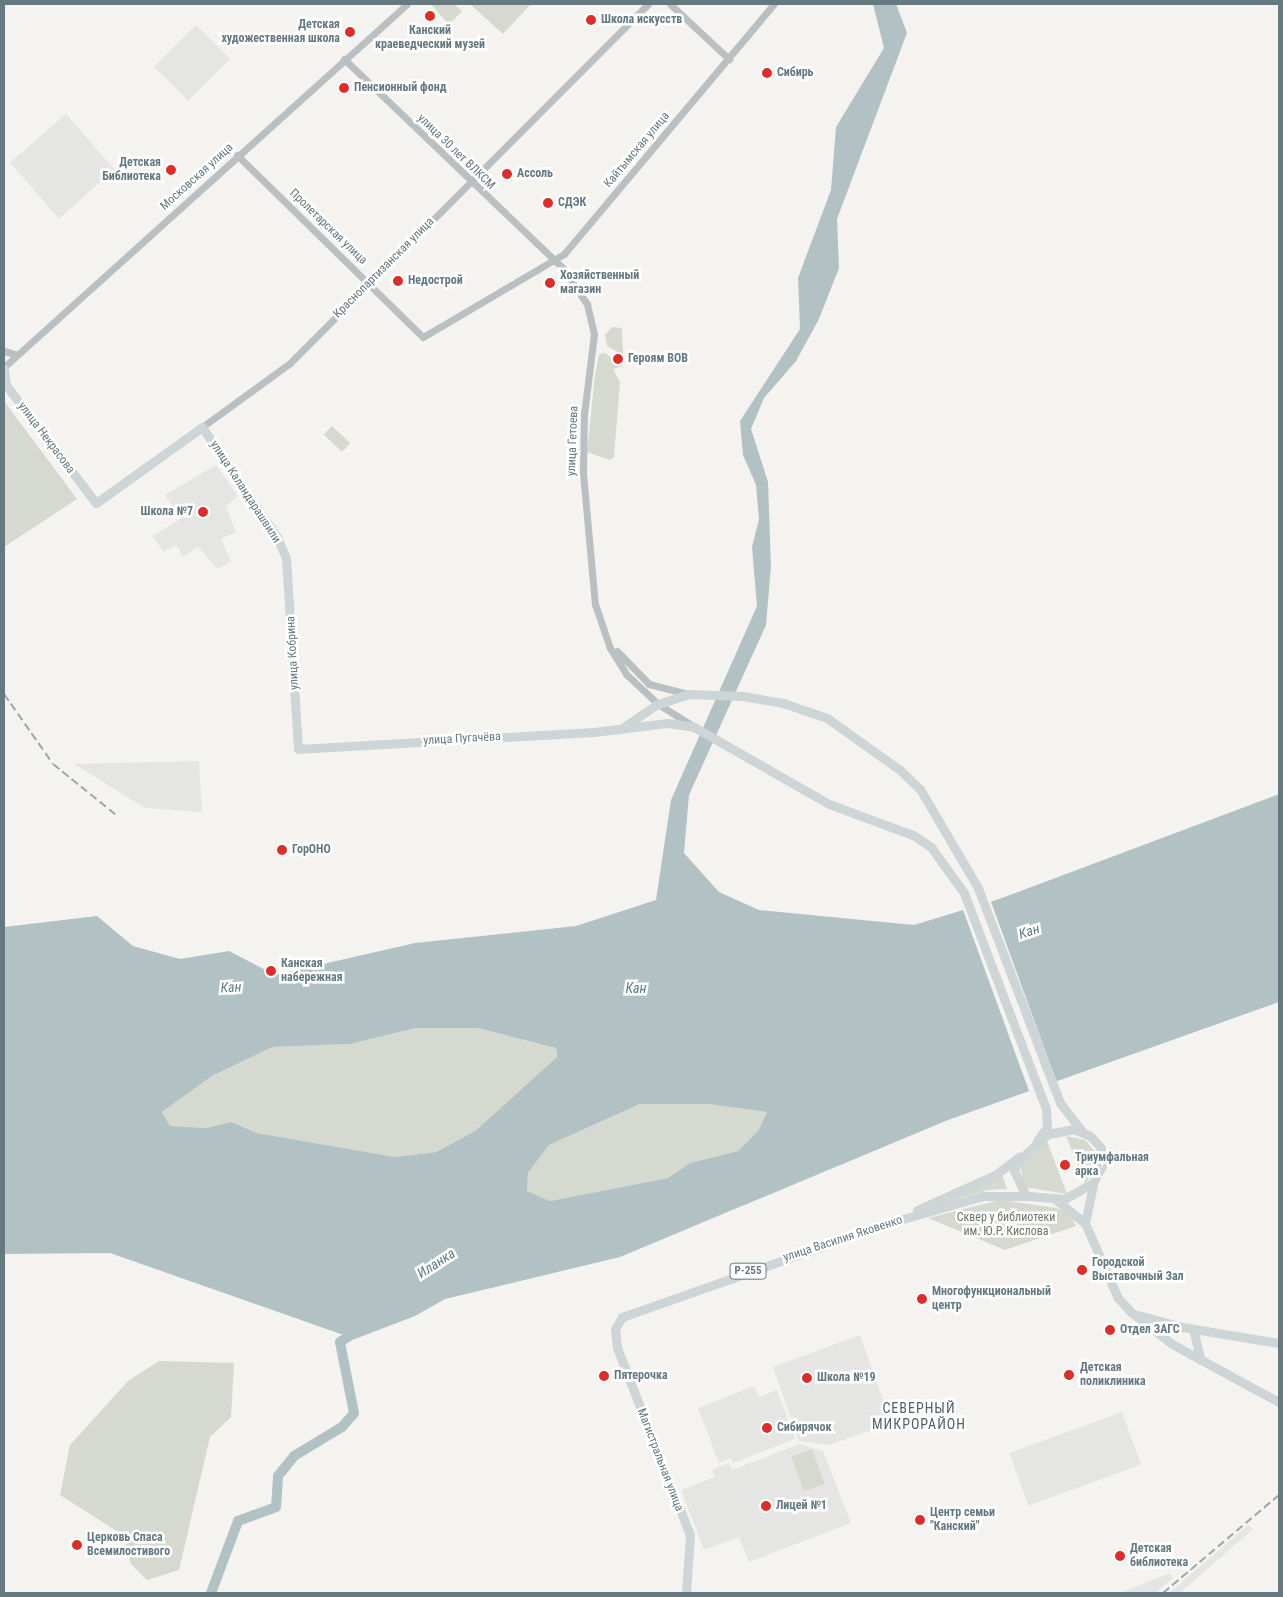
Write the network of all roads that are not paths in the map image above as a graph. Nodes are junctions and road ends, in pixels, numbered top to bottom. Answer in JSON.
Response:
{"nodes":[{"id":1,"x":407,"y":4,"type":"edge"},
{"id":2,"x":648,"y":4,"type":"edge"},
{"id":3,"x":670,"y":4,"type":"edge"},
{"id":4,"x":774,"y":4,"type":"edge"},
{"id":5,"x":344,"y":59,"type":"junction"},
{"id":6,"x":729,"y":59,"type":"junction"},
{"id":7,"x":237,"y":156,"type":"junction"},
{"id":8,"x":470,"y":182,"type":"junction"},
{"id":9,"x":554,"y":259,"type":"junction"},
{"id":10,"x":369,"y":283,"type":"junction"},
{"id":11,"x":423,"y":337,"type":"joint"},
{"id":12,"x":4,"y":351,"type":"edge"},
{"id":13,"x":15,"y":354,"type":"junction"},
{"id":14,"x":4,"y":368,"type":"edge"},
{"id":15,"x":202,"y":427,"type":"junction"},
{"id":16,"x":96,"y":503,"type":"joint"},
{"id":17,"x":286,"y":558,"type":"joint"},
{"id":18,"x":605,"y":635,"type":"junction"},
{"id":19,"x":688,"y":694,"type":"junction"},
{"id":20,"x":658,"y":704,"type":"junction"},
{"id":21,"x":625,"y":726,"type":"junction"},
{"id":22,"x":694,"y":727,"type":"junction"},
{"id":23,"x":298,"y":748,"type":"joint"},
{"id":24,"x":1083,"y":1132,"type":"junction"},
{"id":25,"x":1037,"y":1141,"type":"junction"},
{"id":26,"x":1028,"y":1150,"type":"junction"},
{"id":27,"x":1093,"y":1183,"type":"junction"},
{"id":28,"x":1026,"y":1196,"type":"junction"},
{"id":29,"x":1055,"y":1199,"type":"junction"},
{"id":30,"x":889,"y":1223,"type":"junction"},
{"id":31,"x":1085,"y":1223,"type":"junction"},
{"id":32,"x":1130,"y":1312,"type":"junction"},
{"id":33,"x":615,"y":1329,"type":"joint"},
{"id":34,"x":1193,"y":1330,"type":"junction"},
{"id":35,"x":1279,"y":1343,"type":"edge"},
{"id":36,"x":1201,"y":1360,"type":"junction"},
{"id":37,"x":1279,"y":1402,"type":"edge"},
{"id":38,"x":686,"y":1593,"type":"edge"}],
"edges":[{"from":1,"to":5,"type":"street","name":"Московская улица"},
{"from":2,"to":8,"type":"street","name":"Краснопартизанская улица"},
{"from":3,"to":6,"type":"street"},
{"from":4,"to":6,"type":"street","name":"Кайтымская улица"},
{"from":5,"to":7,"type":"street","name":"Московская улица"},
{"from":5,"to":8,"type":"street","name":"улица 30 лет ВЛКСМ"},
{"from":6,"to":9,"type":"street","name":"Кайтымская улица"},
{"from":7,"to":10,"type":"street","name":"Пролетарская улица"},
{"from":7,"to":13,"type":"street","name":"Московская улица"},
{"from":8,"to":9,"type":"street","name":"улица 30 лет ВЛКСМ"},
{"from":8,"to":10,"type":"street","name":"Краснопартизанская улица"},
{"from":9,"to":11,"type":"street","name":"Кайтымская улица"},
{"from":9,"to":18,"type":"street","name":"улица Гетоева"},
{"from":10,"to":11,"type":"street","name":"Пролетарская улица"},
{"from":10,"to":15,"type":"street","name":"Краснопартизанская улица"},
{"from":12,"to":13,"type":"street"},
{"from":13,"to":14,"type":"street","name":"Московская улица"},
{"from":14,"to":16,"type":"main road","name":"улица Некрасова"},
{"from":15,"to":16,"type":"main road","name":"Краснопартизанская улица"},
{"from":15,"to":17,"type":"main road","name":"улица Каландарашвили","number":"Р-255"},
{"from":17,"to":23,"type":"main road","name":"улица Кобрина","number":"Р-255"},
{"from":18,"to":19,"type":"street"},
{"from":18,"to":20,"type":"street"},
{"from":19,"to":20,"type":"main road","number":"Р-255"},
{"from":19,"to":24,"type":"main road","number":"Р-255"},
{"from":20,"to":21,"type":"main road","number":"Р-255"},
{"from":20,"to":22,"type":"street"},
{"from":21,"to":22,"type":"main road","number":"Р-255"},
{"from":21,"to":23,"type":"main road","name":"улица Пугачёва","number":"Р-255"},
{"from":22,"to":25,"type":"main road","number":"Р-255"},
{"from":24,"to":25,"type":"main road","number":"Р-255"},
{"from":24,"to":27,"type":"main road"},
{"from":25,"to":26,"type":"main road","number":"Р-255"},
{"from":26,"to":28,"type":"main road","number":"Р-255"},
{"from":26,"to":30,"type":"main road","number":"Р-255"},
{"from":27,"to":29,"type":"main road","number":"Р-255"},
{"from":27,"to":31,"type":"main road"},
{"from":28,"to":29,"type":"main road","number":"Р-255"},
{"from":28,"to":30,"type":"main road","name":"улица Василия Яковенко","number":"Р-255"},
{"from":29,"to":31,"type":"main road"},
{"from":30,"to":33,"type":"main road","name":"улица Василия Яковенко","number":"Р-255"},
{"from":31,"to":32,"type":"main road"},
{"from":32,"to":34,"type":"main road"},
{"from":32,"to":36,"type":"main road"},
{"from":33,"to":38,"type":"main road","name":"Магистральная улица","number":"Р-255"},
{"from":34,"to":35,"type":"main road"},
{"from":34,"to":36,"type":"main road"},
{"from":36,"to":37,"type":"main road"}]}
